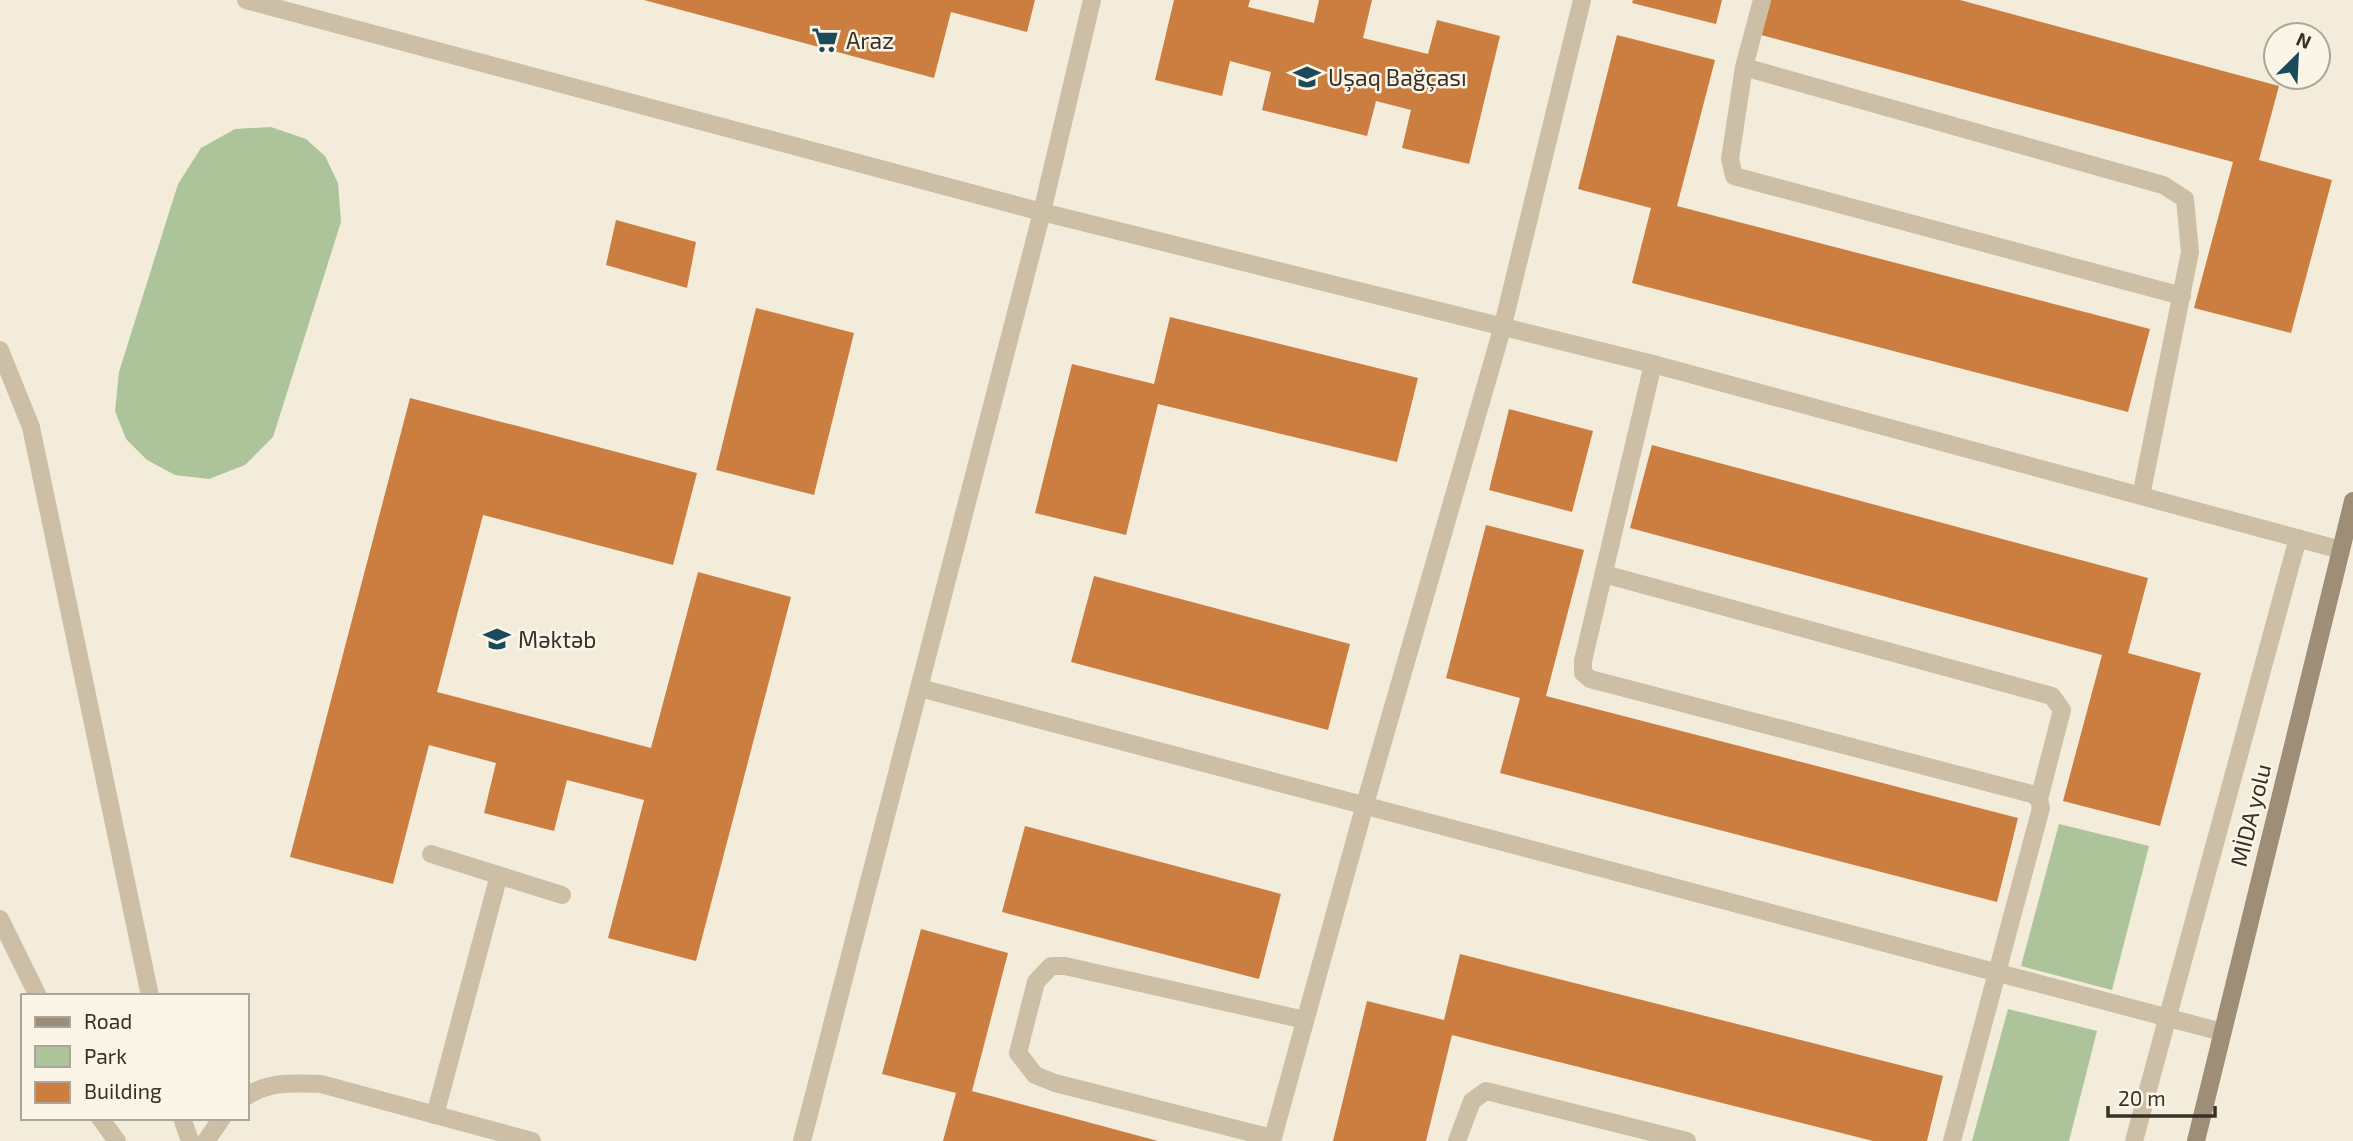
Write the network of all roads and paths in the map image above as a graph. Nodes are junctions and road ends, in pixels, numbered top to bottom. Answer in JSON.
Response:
{"nodes":[{"id":1,"x":246,"y":0,"type":"edge"},
{"id":2,"x":1092,"y":0,"type":"edge"},
{"id":3,"x":1582,"y":0,"type":"edge"},
{"id":4,"x":1762,"y":0,"type":"edge"},
{"id":5,"x":1744,"y":67,"type":"junction"},
{"id":6,"x":1042,"y":212,"type":"junction"},
{"id":7,"x":2182,"y":296,"type":"junction"},
{"id":8,"x":1502,"y":329,"type":"junction"},
{"id":9,"x":0,"y":350,"type":"edge"},
{"id":10,"x":1653,"y":364,"type":"junction"},
{"id":11,"x":2141,"y":496,"type":"junction"},
{"id":12,"x":2353,"y":501,"type":"edge"},
{"id":13,"x":2298,"y":538,"type":"junction"},
{"id":14,"x":2341,"y":550,"type":"junction"},
{"id":15,"x":1604,"y":574,"type":"junction"},
{"id":16,"x":920,"y":688,"type":"junction"},
{"id":17,"x":2039,"y":799,"type":"junction"},
{"id":18,"x":1365,"y":804,"type":"junction"},
{"id":19,"x":431,"y":854,"type":"dead end"},
{"id":20,"x":499,"y":875,"type":"junction"},
{"id":21,"x":562,"y":895,"type":"dead end"},
{"id":22,"x":0,"y":919,"type":"edge"},
{"id":23,"x":1998,"y":974,"type":"junction"},
{"id":24,"x":37,"y":994,"type":"edge"},
{"id":25,"x":150,"y":994,"type":"edge"},
{"id":26,"x":2166,"y":1017,"type":"junction"},
{"id":27,"x":1305,"y":1020,"type":"junction"},
{"id":28,"x":2222,"y":1032,"type":"junction"},
{"id":29,"x":248,"y":1095,"type":"edge"},
{"id":30,"x":435,"y":1115,"type":"junction"},
{"id":31,"x":101,"y":1120,"type":"edge"},
{"id":32,"x":183,"y":1120,"type":"edge"},
{"id":33,"x":221,"y":1120,"type":"edge"},
{"id":34,"x":1272,"y":1140,"type":"edge"},
{"id":35,"x":117,"y":1141,"type":"edge"},
{"id":36,"x":190,"y":1141,"type":"edge"},
{"id":37,"x":206,"y":1141,"type":"edge"},
{"id":38,"x":532,"y":1141,"type":"edge"},
{"id":39,"x":802,"y":1141,"type":"edge"},
{"id":40,"x":1457,"y":1141,"type":"edge"},
{"id":41,"x":1687,"y":1141,"type":"edge"},
{"id":42,"x":1952,"y":1141,"type":"edge"},
{"id":43,"x":2134,"y":1141,"type":"edge"},
{"id":44,"x":2196,"y":1141,"type":"edge"}],
"edges":[{"from":1,"to":6,"type":"street"},
{"from":2,"to":6,"type":"street"},
{"from":3,"to":8,"type":"street"},
{"from":4,"to":5,"type":"street"},
{"from":5,"to":7,"type":"street"},
{"from":5,"to":7,"type":"street"},
{"from":6,"to":8,"type":"street"},
{"from":6,"to":16,"type":"street"},
{"from":7,"to":11,"type":"street"},
{"from":8,"to":10,"type":"street"},
{"from":8,"to":18,"type":"street"},
{"from":9,"to":25,"type":"street"},
{"from":10,"to":11,"type":"street"},
{"from":10,"to":15,"type":"street"},
{"from":11,"to":13,"type":"street"},
{"from":12,"to":14,"type":"street","name":"MİDA yolu"},
{"from":13,"to":14,"type":"street"},
{"from":13,"to":26,"type":"street"},
{"from":14,"to":28,"type":"street","name":"MİDA yolu"},
{"from":15,"to":17,"type":"street"},
{"from":15,"to":17,"type":"street"},
{"from":16,"to":18,"type":"street"},
{"from":16,"to":39,"type":"street"},
{"from":17,"to":23,"type":"street"},
{"from":18,"to":23,"type":"street"},
{"from":18,"to":27,"type":"street"},
{"from":19,"to":20,"type":"street"},
{"from":20,"to":21,"type":"street"},
{"from":20,"to":30,"type":"street"},
{"from":22,"to":24,"type":"street"},
{"from":23,"to":26,"type":"street"},
{"from":23,"to":42,"type":"street"},
{"from":26,"to":28,"type":"street"},
{"from":26,"to":43,"type":"street"},
{"from":27,"to":34,"type":"street"},
{"from":27,"to":34,"type":"street"},
{"from":28,"to":44,"type":"street","name":"MİDA yolu"},
{"from":29,"to":30,"type":"street"},
{"from":30,"to":38,"type":"street"},
{"from":31,"to":35,"type":"street"},
{"from":32,"to":36,"type":"street"},
{"from":33,"to":37,"type":"street"},
{"from":40,"to":41,"type":"street"}]}
